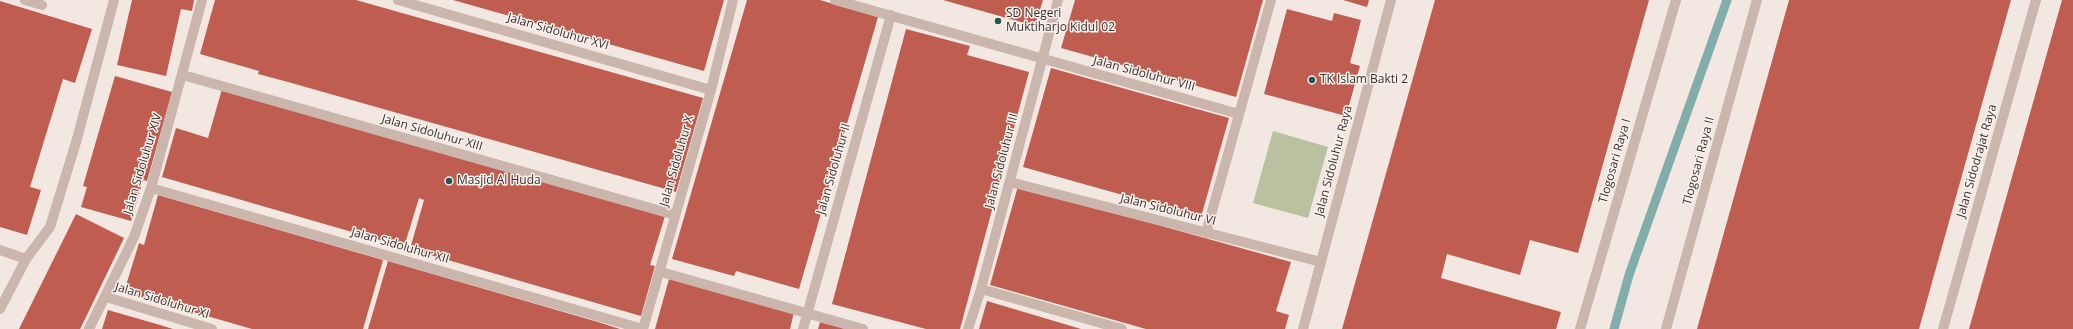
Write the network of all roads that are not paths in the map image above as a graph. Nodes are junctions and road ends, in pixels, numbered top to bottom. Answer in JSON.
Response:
{"nodes":[{"id":1,"x":26,"y":0,"type":"edge"},
{"id":2,"x":114,"y":0,"type":"edge"},
{"id":3,"x":202,"y":0,"type":"edge"},
{"id":4,"x":398,"y":0,"type":"edge"},
{"id":5,"x":733,"y":0,"type":"edge"},
{"id":6,"x":835,"y":0,"type":"edge"},
{"id":7,"x":1058,"y":0,"type":"edge"},
{"id":8,"x":1271,"y":0,"type":"edge"},
{"id":9,"x":1391,"y":0,"type":"edge"},
{"id":10,"x":1676,"y":0,"type":"edge"},
{"id":11,"x":1757,"y":0,"type":"edge"},
{"id":12,"x":2036,"y":0,"type":"edge"},
{"id":13,"x":42,"y":4,"type":"dead end"},
{"id":14,"x":891,"y":15,"type":"junction"},
{"id":15,"x":1042,"y":59,"type":"junction"},
{"id":16,"x":183,"y":75,"type":"junction"},
{"id":17,"x":711,"y":90,"type":"junction"},
{"id":18,"x":1239,"y":114,"type":"junction"},
{"id":19,"x":1010,"y":182,"type":"junction"},
{"id":20,"x":150,"y":188,"type":"junction"},
{"id":21,"x":675,"y":215,"type":"junction"},
{"id":22,"x":1206,"y":233,"type":"junction"},
{"id":23,"x":0,"y":250,"type":"edge"},
{"id":24,"x":26,"y":259,"type":"junction"},
{"id":25,"x":1321,"y":262,"type":"junction"},
{"id":26,"x":661,"y":272,"type":"junction"},
{"id":27,"x":981,"y":289,"type":"junction"},
{"id":28,"x":106,"y":297,"type":"junction"},
{"id":29,"x":0,"y":309,"type":"edge"},
{"id":30,"x":807,"y":313,"type":"junction"},
{"id":31,"x":89,"y":329,"type":"edge"},
{"id":32,"x":212,"y":329,"type":"edge"},
{"id":33,"x":643,"y":329,"type":"edge"},
{"id":34,"x":803,"y":329,"type":"edge"},
{"id":35,"x":862,"y":329,"type":"edge"},
{"id":36,"x":968,"y":329,"type":"edge"},
{"id":37,"x":1122,"y":329,"type":"edge"},
{"id":38,"x":1303,"y":329,"type":"edge"},
{"id":39,"x":1580,"y":329,"type":"edge"},
{"id":40,"x":1666,"y":329,"type":"edge"},
{"id":41,"x":1943,"y":329,"type":"edge"}],
"edges":[{"from":1,"to":13,"type":"street"},
{"from":2,"to":24,"type":"street"},
{"from":3,"to":16,"type":"street","name":"Jalan Sidoluhur XIV"},
{"from":4,"to":17,"type":"street","name":"Jalan Sidoluhur XVI"},
{"from":5,"to":17,"type":"street","name":"Jalan Sidoluhur X"},
{"from":6,"to":14,"type":"street","name":"Jalan Sidoluhur VIII"},
{"from":7,"to":15,"type":"street","name":"Jalan Sidoluhur III"},
{"from":8,"to":18,"type":"street"},
{"from":9,"to":25,"type":"street","name":"Jalan Sidoluhur Raya"},
{"from":10,"to":39,"type":"street","name":"Tlogosari Raya I"},
{"from":11,"to":40,"type":"street","name":"Tlogosari Raya II"},
{"from":12,"to":41,"type":"street","name":"Jalan Sidodrajat Raya"},
{"from":14,"to":15,"type":"street","name":"Jalan Sidoluhur VIII"},
{"from":14,"to":30,"type":"street","name":"Jalan Sidoluhur II"},
{"from":15,"to":18,"type":"street","name":"Jalan Sidoluhur VIII"},
{"from":15,"to":19,"type":"street","name":"Jalan Sidoluhur III"},
{"from":16,"to":20,"type":"street","name":"Jalan Sidoluhur XIV"},
{"from":16,"to":21,"type":"street","name":"Jalan Sidoluhur XIII"},
{"from":17,"to":21,"type":"street","name":"Jalan Sidoluhur X"},
{"from":18,"to":22,"type":"street"},
{"from":19,"to":22,"type":"street","name":"Jalan Sidoluhur VI"},
{"from":19,"to":27,"type":"street","name":"Jalan Sidoluhur III"},
{"from":20,"to":28,"type":"street","name":"Jalan Sidoluhur XIV"},
{"from":20,"to":33,"type":"street","name":"Jalan Sidoluhur XII"},
{"from":21,"to":26,"type":"street","name":"Jalan Sidoluhur X"},
{"from":22,"to":25,"type":"street","name":"Jalan Sidoluhur VI"},
{"from":23,"to":24,"type":"street"},
{"from":24,"to":29,"type":"street"},
{"from":25,"to":38,"type":"street","name":"Jalan Sidoluhur Raya"},
{"from":26,"to":30,"type":"street"},
{"from":26,"to":33,"type":"street","name":"Jalan Sidoluhur X"},
{"from":27,"to":36,"type":"street","name":"Jalan Sidoluhur III"},
{"from":27,"to":37,"type":"street"},
{"from":28,"to":31,"type":"street","name":"Jalan Sidoluhur XIV"},
{"from":28,"to":32,"type":"street","name":"Jalan Sidoluhur XI"},
{"from":30,"to":34,"type":"street","name":"Jalan Sidoluhur II"},
{"from":30,"to":35,"type":"street"}]}
